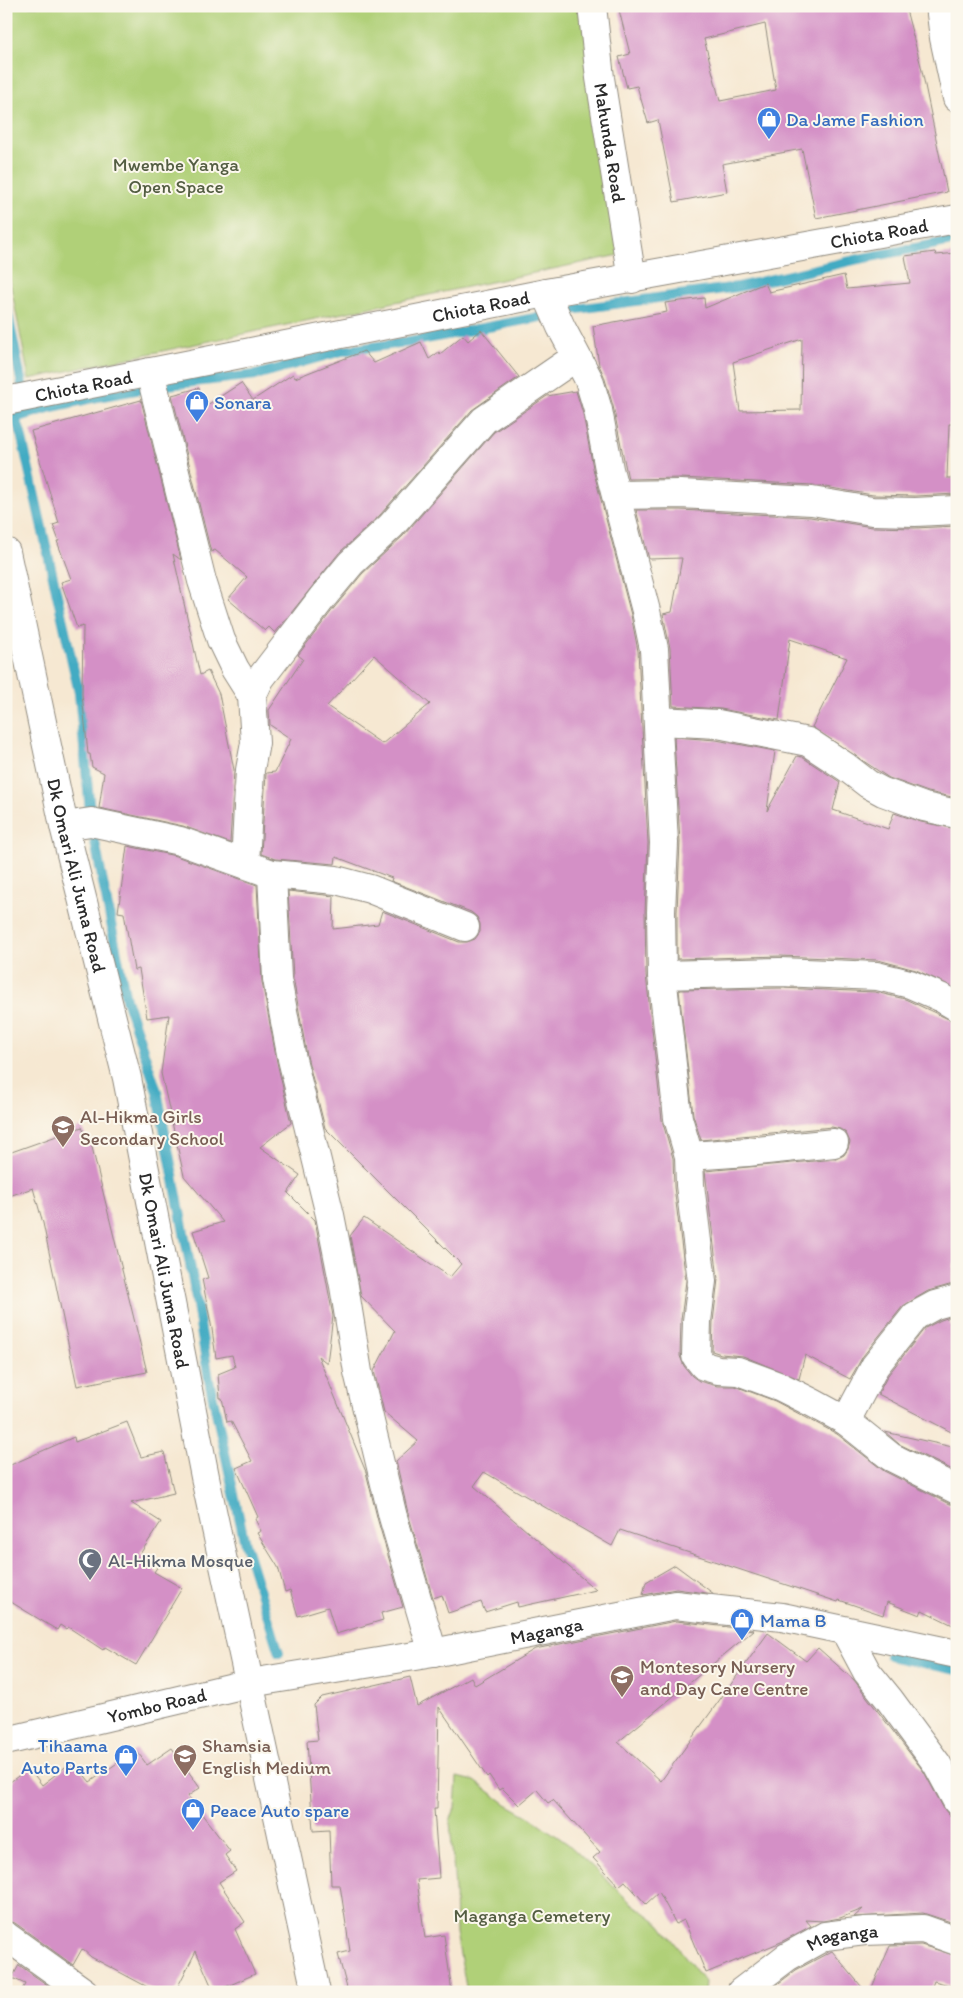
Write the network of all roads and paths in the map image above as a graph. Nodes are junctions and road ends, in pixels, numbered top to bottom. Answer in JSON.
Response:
{"nodes":[{"id":1,"x":592,"y":6,"type":"edge"},
{"id":2,"x":940,"y":6,"type":"edge"},
{"id":3,"x":957,"y":98,"type":"edge"},
{"id":4,"x":957,"y":219,"type":"edge"},
{"id":5,"x":632,"y":279,"type":"junction"},
{"id":6,"x":553,"y":308,"type":"junction"},
{"id":7,"x":576,"y":357,"type":"junction"},
{"id":8,"x":152,"y":383,"type":"junction"},
{"id":9,"x":6,"y":401,"type":"edge"},
{"id":10,"x":617,"y":495,"type":"junction"},
{"id":11,"x":957,"y":510,"type":"edge"},
{"id":12,"x":6,"y":552,"type":"edge"},
{"id":13,"x":252,"y":696,"type":"junction"},
{"id":14,"x":658,"y":720,"type":"junction"},
{"id":15,"x":957,"y":814,"type":"edge"},
{"id":16,"x":64,"y":826,"type":"junction"},
{"id":17,"x":245,"y":864,"type":"junction"},
{"id":18,"x":272,"y":874,"type":"junction"},
{"id":19,"x":465,"y":927,"type":"dead end"},
{"id":20,"x":662,"y":975,"type":"junction"},
{"id":21,"x":957,"y":1007,"type":"edge"},
{"id":22,"x":834,"y":1143,"type":"dead end"},
{"id":23,"x":689,"y":1156,"type":"junction"},
{"id":24,"x":957,"y":1299,"type":"edge"},
{"id":25,"x":846,"y":1421,"type":"junction"},
{"id":26,"x":957,"y":1490,"type":"edge"},
{"id":27,"x":845,"y":1631,"type":"junction"},
{"id":28,"x":433,"y":1653,"type":"junction"},
{"id":29,"x":957,"y":1654,"type":"edge"},
{"id":30,"x":250,"y":1683,"type":"junction"},
{"id":31,"x":6,"y":1741,"type":"edge"},
{"id":32,"x":957,"y":1801,"type":"edge"},
{"id":33,"x":6,"y":1936,"type":"edge"},
{"id":34,"x":957,"y":1941,"type":"edge"},
{"id":35,"x":84,"y":1992,"type":"edge"},
{"id":36,"x":316,"y":1992,"type":"edge"},
{"id":37,"x":742,"y":1992,"type":"edge"}],
"edges":[{"from":1,"to":5,"type":"street","name":"Mahunda Road"},
{"from":2,"to":3,"type":"street"},
{"from":4,"to":5,"type":"street","name":"Chiota Road"},
{"from":5,"to":6,"type":"street","name":"Chiota Road"},
{"from":6,"to":7,"type":"street"},
{"from":6,"to":8,"type":"street","name":"Chiota Road"},
{"from":7,"to":10,"type":"street"},
{"from":7,"to":13,"type":"street"},
{"from":8,"to":9,"type":"street","name":"Chiota Road"},
{"from":8,"to":13,"type":"street"},
{"from":10,"to":11,"type":"street"},
{"from":10,"to":14,"type":"street"},
{"from":12,"to":16,"type":"street","name":"Dk Omari Ali Juma Road"},
{"from":13,"to":17,"type":"street"},
{"from":14,"to":15,"type":"street"},
{"from":14,"to":20,"type":"street"},
{"from":16,"to":17,"type":"street"},
{"from":16,"to":30,"type":"street","name":"Dk Omari Ali Juma Road"},
{"from":17,"to":18,"type":"street"},
{"from":18,"to":19,"type":"street"},
{"from":18,"to":28,"type":"street"},
{"from":20,"to":21,"type":"street"},
{"from":20,"to":23,"type":"street"},
{"from":22,"to":23,"type":"street"},
{"from":23,"to":25,"type":"street"},
{"from":24,"to":25,"type":"street"},
{"from":25,"to":26,"type":"street"},
{"from":27,"to":28,"type":"street","name":"Maganga"},
{"from":27,"to":29,"type":"street","name":"Maganga"},
{"from":27,"to":32,"type":"street"},
{"from":28,"to":30,"type":"street","name":"Maganga"},
{"from":30,"to":31,"type":"street","name":"Yombo Road"},
{"from":30,"to":36,"type":"street","name":"Dk Omari Ali Juma Road"},
{"from":33,"to":35,"type":"street"},
{"from":34,"to":37,"type":"street","name":"Maganga"}]}
